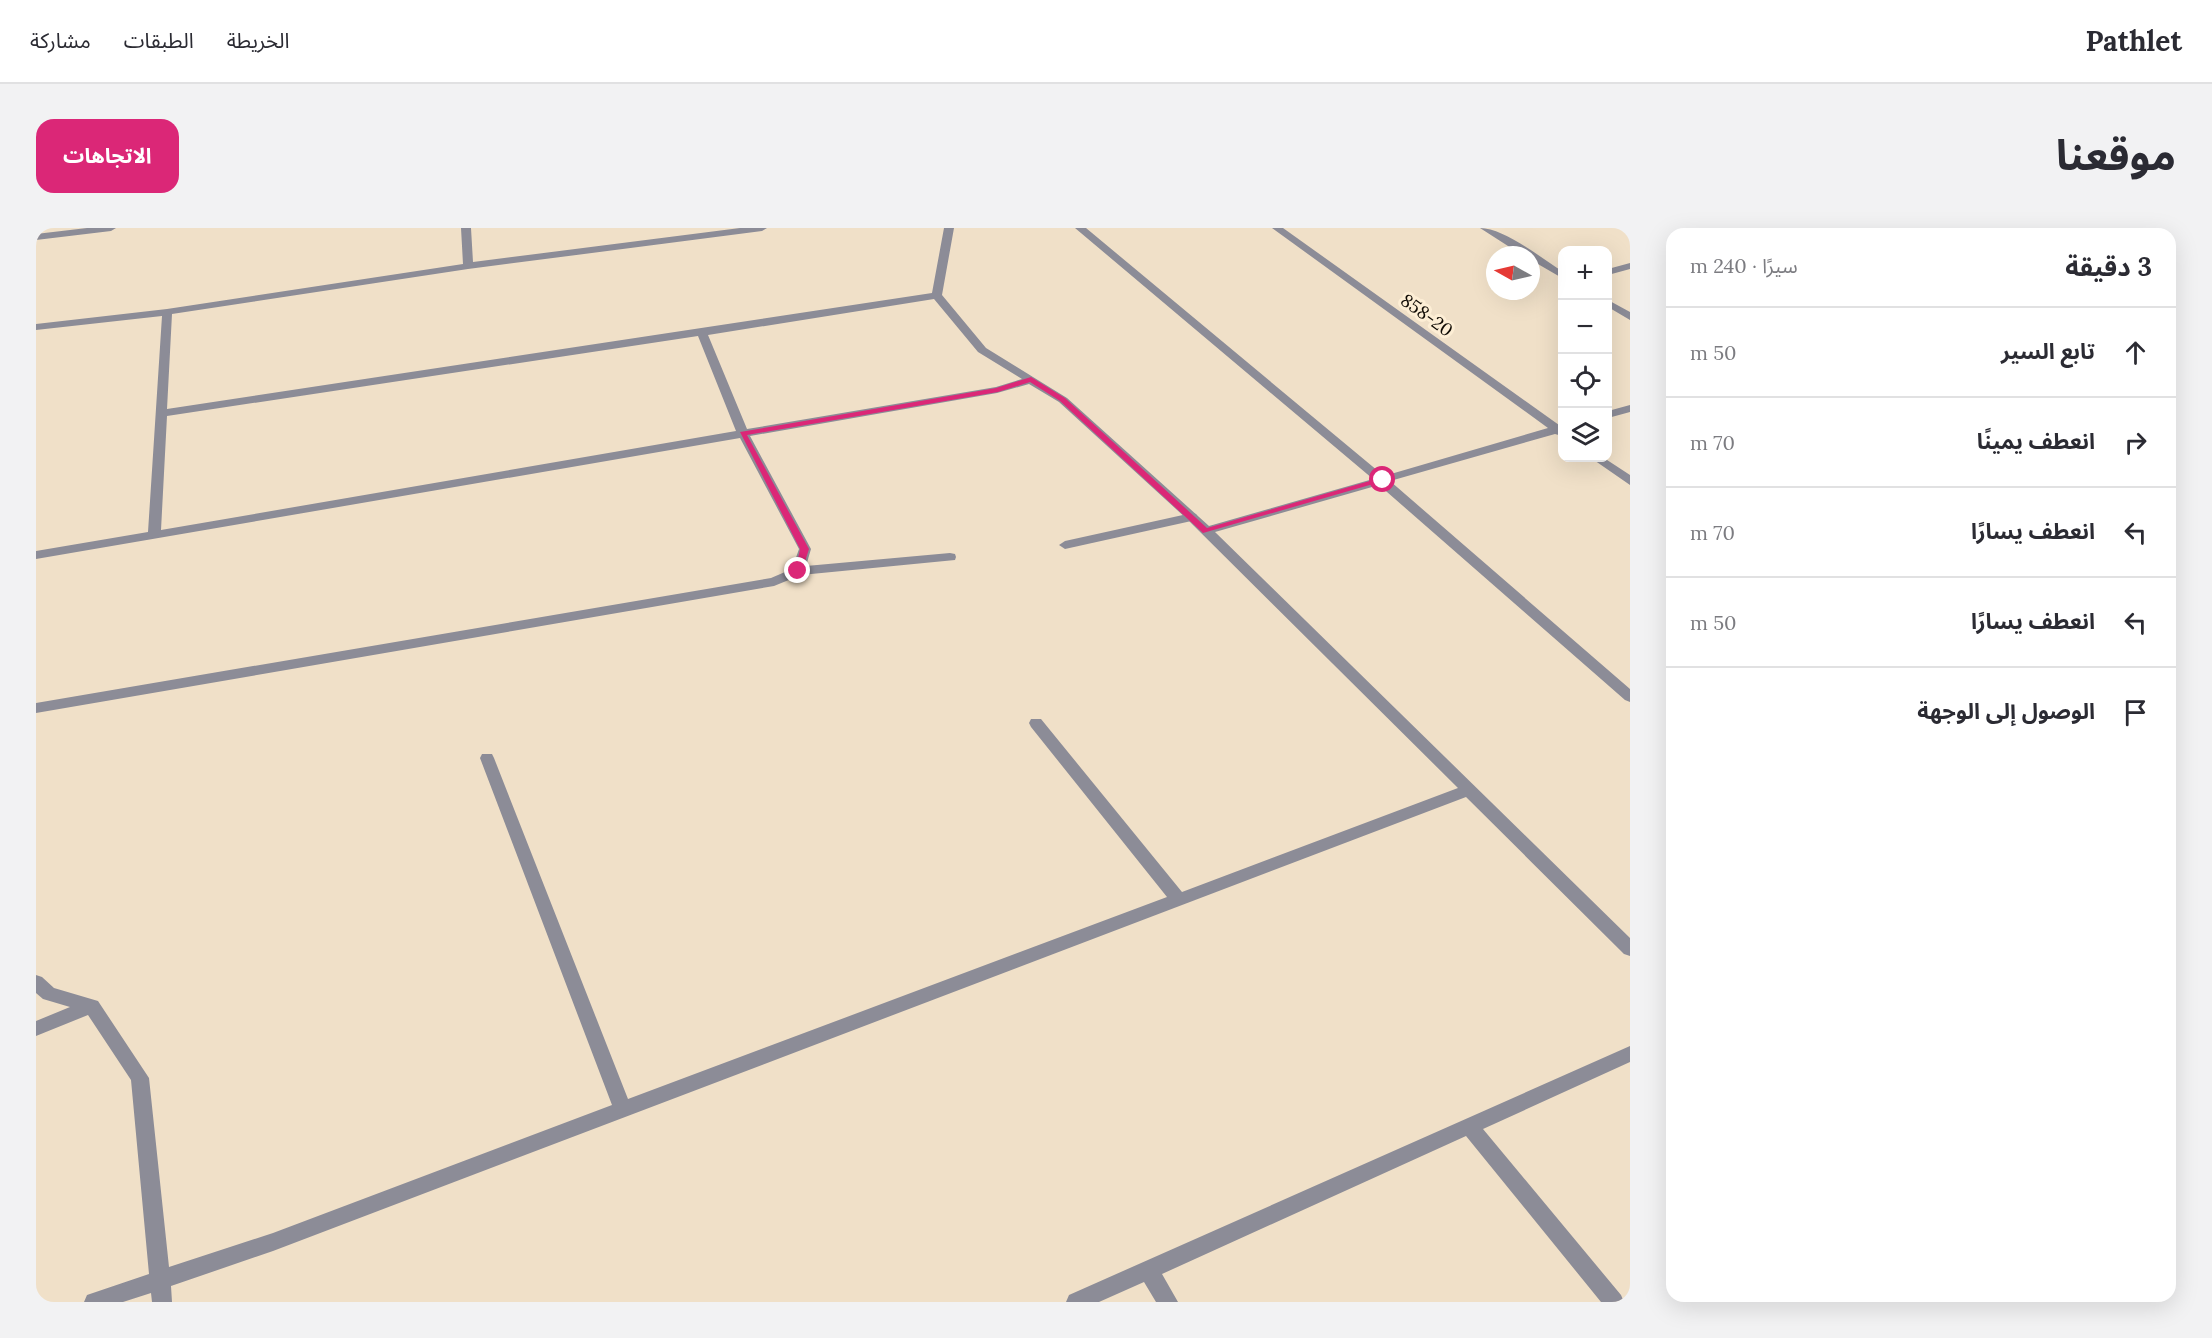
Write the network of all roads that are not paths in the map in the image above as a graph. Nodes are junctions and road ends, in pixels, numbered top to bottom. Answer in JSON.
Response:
{"nodes":[{"id":1,"x":111,"y":228,"type":"edge"},
{"id":2,"x":466,"y":228,"type":"edge"},
{"id":3,"x":652,"y":228,"type":"edge"},
{"id":4,"x":762,"y":228,"type":"edge"},
{"id":5,"x":949,"y":228,"type":"edge"},
{"id":6,"x":1080,"y":228,"type":"edge"},
{"id":7,"x":1277,"y":228,"type":"edge"},
{"id":8,"x":1485,"y":228,"type":"edge"},
{"id":9,"x":36,"y":237,"type":"edge"},
{"id":10,"x":655,"y":242,"type":"junction"},
{"id":11,"x":1514,"y":246,"type":"edge"},
{"id":12,"x":1540,"y":262,"type":"edge"},
{"id":13,"x":468,"y":266,"type":"junction"},
{"id":14,"x":1630,"y":266,"type":"edge"},
{"id":15,"x":1612,"y":271,"type":"edge"},
{"id":16,"x":1558,"y":273,"type":"edge"},
{"id":17,"x":937,"y":295,"type":"junction"},
{"id":18,"x":1612,"y":306,"type":"edge"},
{"id":19,"x":167,"y":312,"type":"junction"},
{"id":20,"x":1630,"y":317,"type":"edge"},
{"id":21,"x":36,"y":327,"type":"edge"},
{"id":22,"x":702,"y":333,"type":"junction"},
{"id":23,"x":1031,"y":380,"type":"junction"},
{"id":24,"x":1630,"y":408,"type":"edge"},
{"id":25,"x":161,"y":413,"type":"junction"},
{"id":26,"x":1612,"y":414,"type":"edge"},
{"id":27,"x":1558,"y":428,"type":"edge"},
{"id":28,"x":1558,"y":431,"type":"edge"},
{"id":29,"x":743,"y":433,"type":"junction"},
{"id":30,"x":1603,"y":462,"type":"edge"},
{"id":31,"x":1383,"y":480,"type":"junction"},
{"id":32,"x":1630,"y":481,"type":"edge"},
{"id":33,"x":1192,"y":517,"type":"junction"},
{"id":34,"x":1206,"y":531,"type":"junction"},
{"id":35,"x":154,"y":534,"type":"junction"},
{"id":36,"x":1065,"y":545,"type":"dead end"},
{"id":37,"x":36,"y":555,"type":"edge"},
{"id":38,"x":950,"y":557,"type":"dead end"},
{"id":39,"x":798,"y":571,"type":"junction"},
{"id":40,"x":1630,"y":697,"type":"edge"},
{"id":41,"x":36,"y":708,"type":"edge"},
{"id":42,"x":1036,"y":723,"type":"dead end"},
{"id":43,"x":488,"y":758,"type":"dead end"},
{"id":44,"x":1469,"y":790,"type":"junction"},
{"id":45,"x":1179,"y":900,"type":"junction"},
{"id":46,"x":1630,"y":949,"type":"edge"},
{"id":47,"x":36,"y":982,"type":"edge"},
{"id":48,"x":92,"y":1006,"type":"junction"},
{"id":49,"x":36,"y":1029,"type":"edge"},
{"id":50,"x":1630,"y":1054,"type":"edge"},
{"id":51,"x":623,"y":1110,"type":"junction"},
{"id":52,"x":1468,"y":1126,"type":"junction"},
{"id":53,"x":1148,"y":1270,"type":"junction"},
{"id":54,"x":160,"y":1278,"type":"junction"},
{"id":55,"x":94,"y":1302,"type":"edge"},
{"id":56,"x":162,"y":1302,"type":"edge"},
{"id":57,"x":1076,"y":1302,"type":"edge"},
{"id":58,"x":1168,"y":1302,"type":"edge"},
{"id":59,"x":1614,"y":1302,"type":"edge"}],
"edges":[{"from":1,"to":9,"type":"street"},
{"from":2,"to":13,"type":"street"},
{"from":3,"to":10,"type":"street"},
{"from":4,"to":10,"type":"street"},
{"from":5,"to":17,"type":"street"},
{"from":6,"to":31,"type":"street"},
{"from":7,"to":27,"type":"street","name":"858-20"},
{"from":8,"to":11,"type":"street"},
{"from":10,"to":13,"type":"street"},
{"from":12,"to":16,"type":"street"},
{"from":13,"to":19,"type":"street"},
{"from":14,"to":15,"type":"street"},
{"from":17,"to":22,"type":"street"},
{"from":17,"to":23,"type":"street"},
{"from":18,"to":20,"type":"street"},
{"from":19,"to":21,"type":"street"},
{"from":19,"to":25,"type":"street"},
{"from":22,"to":25,"type":"street"},
{"from":22,"to":29,"type":"street"},
{"from":23,"to":29,"type":"street"},
{"from":23,"to":33,"type":"street"},
{"from":24,"to":26,"type":"street"},
{"from":25,"to":35,"type":"street"},
{"from":28,"to":31,"type":"street"},
{"from":29,"to":35,"type":"street"},
{"from":29,"to":39,"type":"street"},
{"from":30,"to":32,"type":"street"},
{"from":31,"to":34,"type":"street"},
{"from":31,"to":40,"type":"street"},
{"from":33,"to":34,"type":"street"},
{"from":33,"to":36,"type":"street"},
{"from":34,"to":44,"type":"street"},
{"from":35,"to":37,"type":"street"},
{"from":38,"to":39,"type":"street"},
{"from":39,"to":41,"type":"street"},
{"from":42,"to":45,"type":"street"},
{"from":43,"to":51,"type":"street"},
{"from":44,"to":45,"type":"street"},
{"from":44,"to":46,"type":"street"},
{"from":45,"to":51,"type":"street"},
{"from":47,"to":48,"type":"street"},
{"from":48,"to":49,"type":"street"},
{"from":48,"to":54,"type":"street"},
{"from":50,"to":52,"type":"street"},
{"from":51,"to":54,"type":"street"},
{"from":52,"to":53,"type":"street"},
{"from":52,"to":59,"type":"street"},
{"from":53,"to":57,"type":"street"},
{"from":53,"to":58,"type":"street"},
{"from":54,"to":55,"type":"street"},
{"from":54,"to":56,"type":"street"}]}
